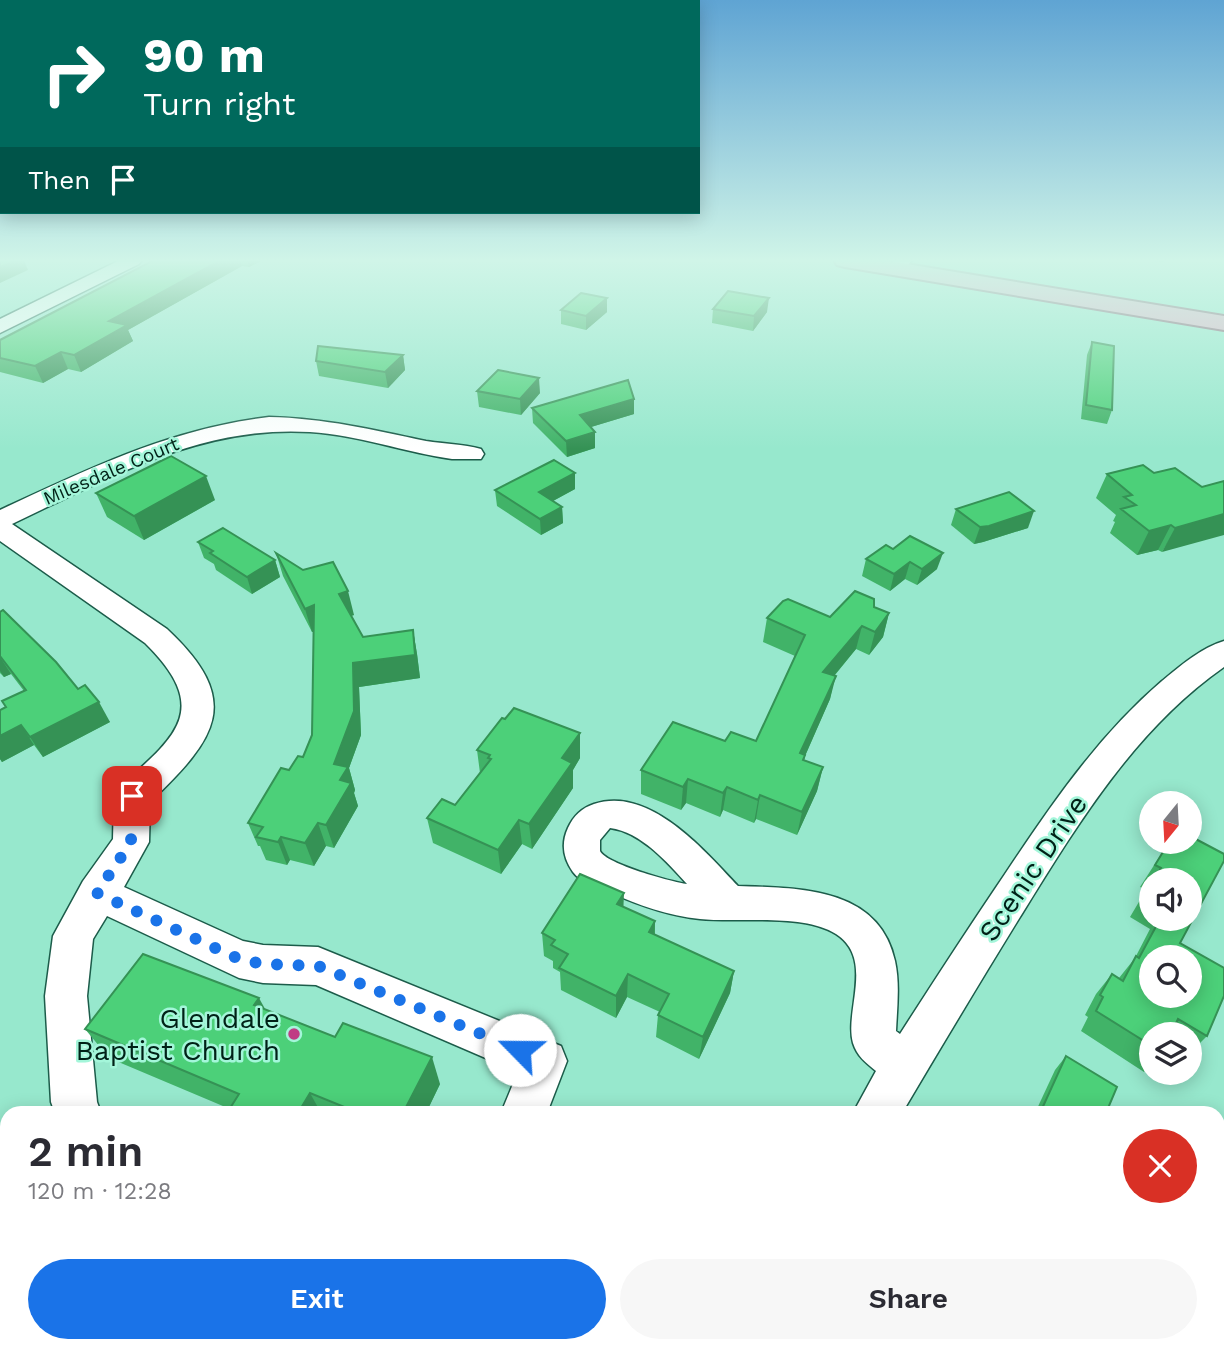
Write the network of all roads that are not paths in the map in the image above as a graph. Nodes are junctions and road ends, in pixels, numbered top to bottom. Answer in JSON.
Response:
{"nodes":[{"id":1,"x":472,"y":454,"type":"dead end"},
{"id":2,"x":0,"y":520,"type":"edge"},
{"id":3,"x":0,"y":528,"type":"edge"},
{"id":4,"x":1224,"y":652,"type":"edge"},
{"id":5,"x":97,"y":893,"type":"junction"},
{"id":6,"x":728,"y":902,"type":"dead end"},
{"id":7,"x":904,"y":1066,"type":"junction"},
{"id":8,"x":75,"y":1106,"type":"edge"},
{"id":9,"x":527,"y":1106,"type":"edge"},
{"id":10,"x":880,"y":1106,"type":"edge"}],
"edges":[{"from":1,"to":2,"type":"street","name":"Milesdale Court"},
{"from":3,"to":5,"type":"street"},
{"from":4,"to":7,"type":"street","name":"Scenic Drive"},
{"from":5,"to":8,"type":"street"},
{"from":5,"to":9,"type":"street"},
{"from":6,"to":7,"type":"street"},
{"from":7,"to":10,"type":"street","name":"Scenic Drive"}]}
